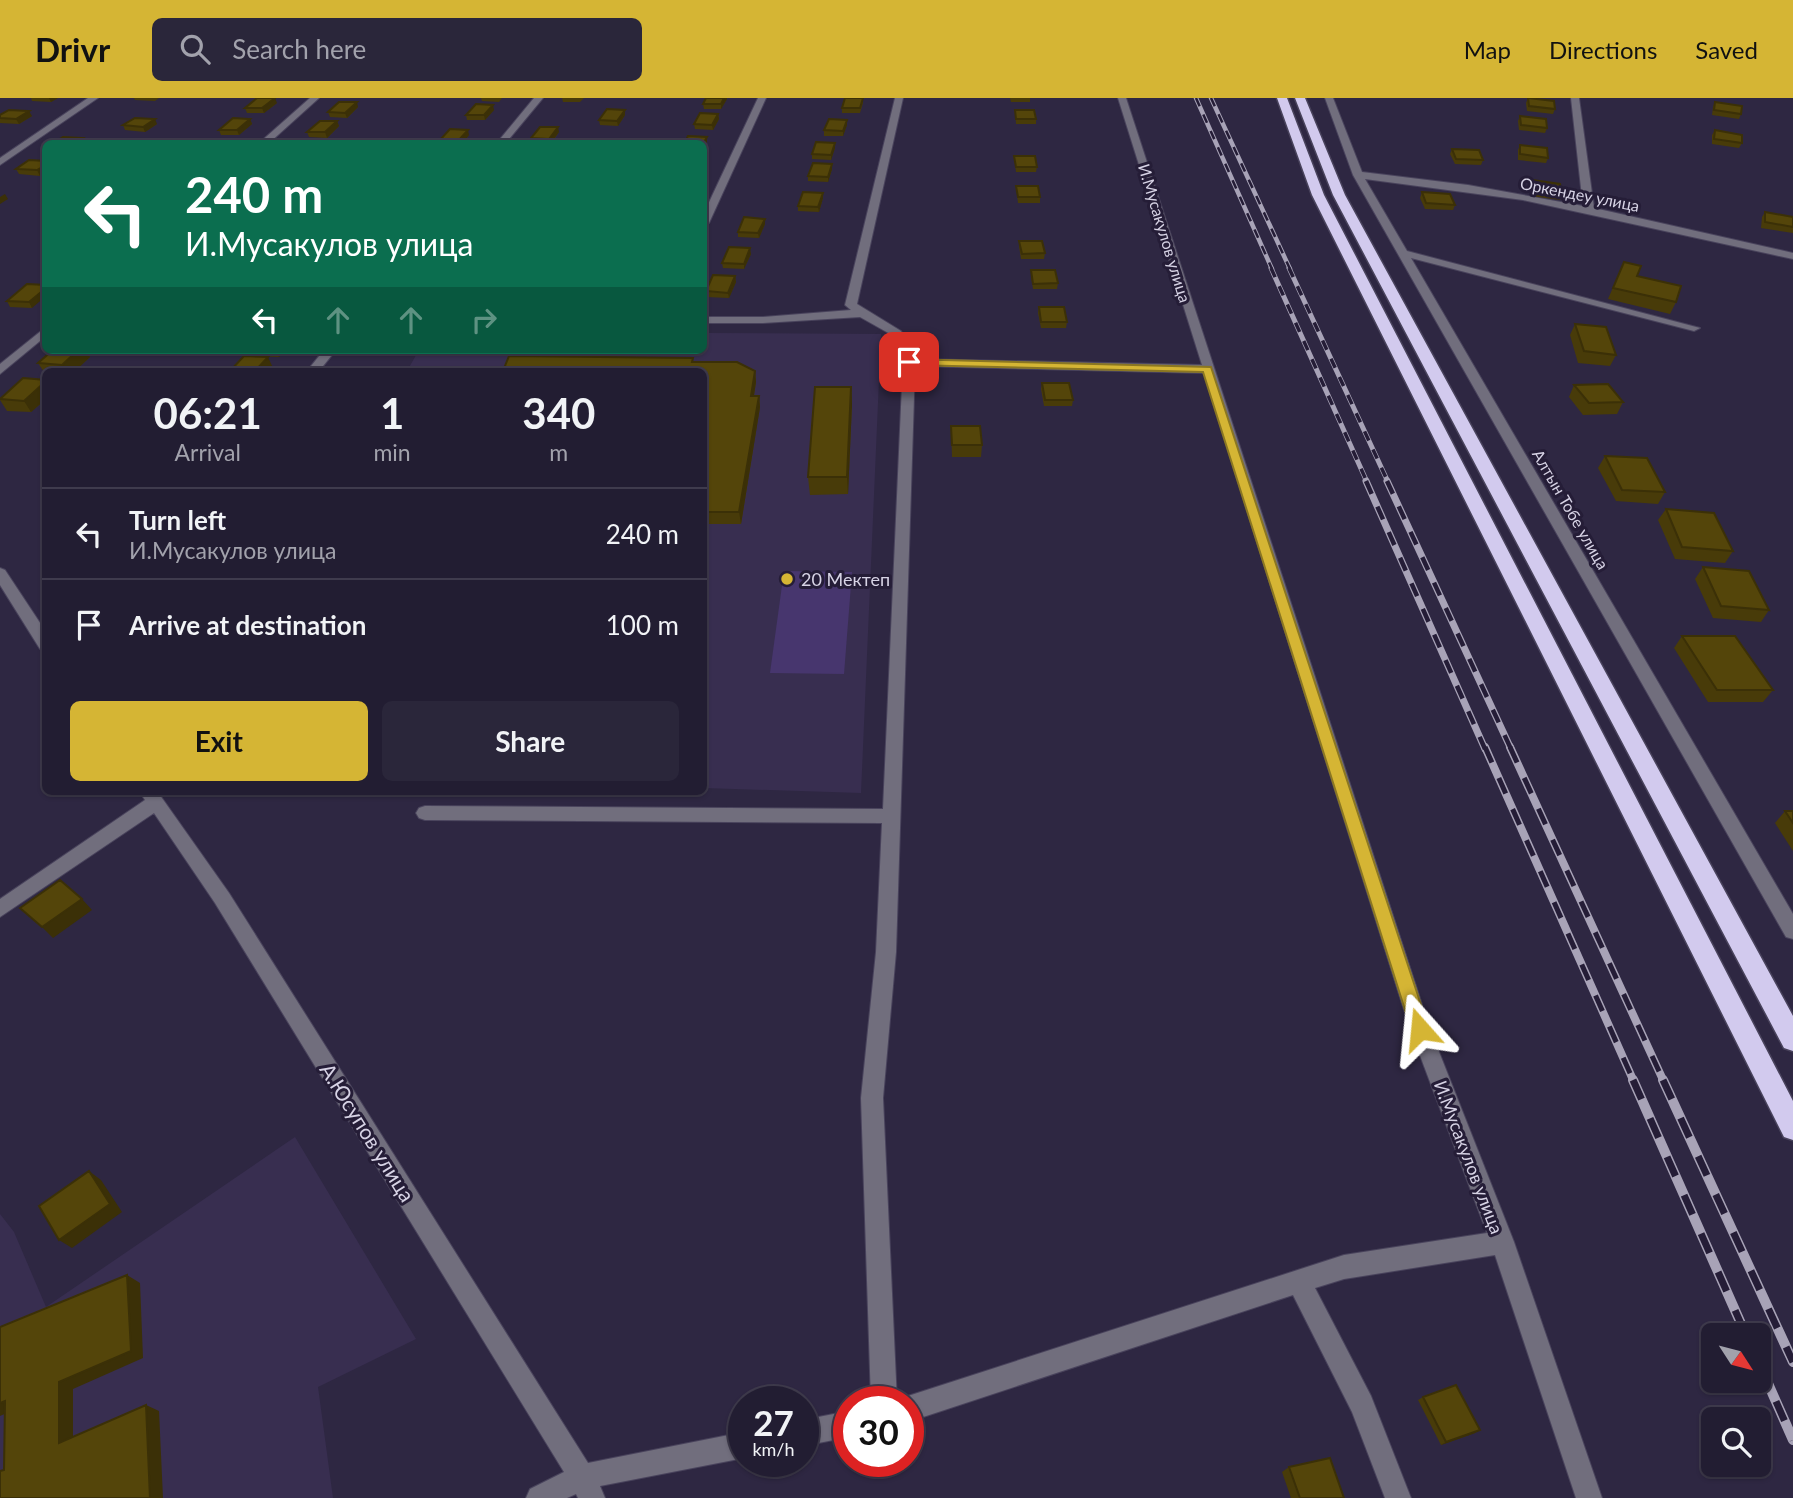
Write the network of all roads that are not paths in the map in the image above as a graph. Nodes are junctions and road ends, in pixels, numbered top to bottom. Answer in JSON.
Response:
{"nodes":[{"id":1,"x":94,"y":98,"type":"edge"},
{"id":2,"x":315,"y":98,"type":"edge"},
{"id":3,"x":539,"y":98,"type":"edge"},
{"id":4,"x":762,"y":98,"type":"edge"},
{"id":5,"x":899,"y":98,"type":"edge"},
{"id":6,"x":1122,"y":98,"type":"edge"},
{"id":7,"x":1282,"y":98,"type":"edge"},
{"id":8,"x":1300,"y":98,"type":"edge"},
{"id":9,"x":1329,"y":98,"type":"edge"},
{"id":10,"x":1574,"y":98,"type":"edge"},
{"id":11,"x":267,"y":140,"type":"edge"},
{"id":12,"x":503,"y":140,"type":"edge"},
{"id":13,"x":0,"y":162,"type":"edge"},
{"id":14,"x":1358,"y":175,"type":"junction"},
{"id":15,"x":1589,"y":211,"type":"junction"},
{"id":16,"x":707,"y":217,"type":"edge"},
{"id":17,"x":1404,"y":253,"type":"junction"},
{"id":18,"x":1793,"y":256,"type":"edge"},
{"id":19,"x":863,"y":313,"type":"junction"},
{"id":20,"x":707,"y":320,"type":"edge"},
{"id":21,"x":1694,"y":328,"type":"dead end"},
{"id":22,"x":42,"y":333,"type":"edge"},
{"id":23,"x":327,"y":354,"type":"edge"},
{"id":24,"x":909,"y":362,"type":"junction"},
{"id":25,"x":315,"y":368,"type":"edge"},
{"id":26,"x":0,"y":369,"type":"edge"},
{"id":27,"x":1207,"y":369,"type":"junction"},
{"id":28,"x":0,"y":573,"type":"edge"},
{"id":29,"x":42,"y":637,"type":"edge"},
{"id":30,"x":152,"y":796,"type":"edge"},
{"id":31,"x":425,"y":813,"type":"dead end"},
{"id":32,"x":892,"y":816,"type":"junction"},
{"id":33,"x":0,"y":909,"type":"edge"},
{"id":34,"x":1793,"y":931,"type":"edge"},
{"id":35,"x":1793,"y":1040,"type":"edge"},
{"id":36,"x":1793,"y":1128,"type":"edge"},
{"id":37,"x":1502,"y":1242,"type":"junction"},
{"id":38,"x":1299,"y":1282,"type":"junction"},
{"id":39,"x":883,"y":1386,"type":"edge"},
{"id":40,"x":924,"y":1404,"type":"edge"},
{"id":41,"x":728,"y":1449,"type":"edge"},
{"id":42,"x":587,"y":1488,"type":"edge"},
{"id":43,"x":539,"y":1498,"type":"edge"},
{"id":44,"x":1398,"y":1498,"type":"edge"},
{"id":45,"x":1588,"y":1498,"type":"edge"}],
"edges":[{"from":1,"to":13,"type":"street"},
{"from":2,"to":11,"type":"street"},
{"from":3,"to":12,"type":"street"},
{"from":4,"to":16,"type":"street"},
{"from":5,"to":19,"type":"street"},
{"from":6,"to":27,"type":"street","name":"И.Мусакулов улица"},
{"from":7,"to":36,"type":"highway"},
{"from":8,"to":35,"type":"highway"},
{"from":9,"to":14,"type":"street","name":"Алтын Тобе улица"},
{"from":10,"to":15,"type":"street"},
{"from":14,"to":15,"type":"street","name":"Оркендеу улица"},
{"from":14,"to":17,"type":"street","name":"Алтын Тобе улица"},
{"from":15,"to":18,"type":"street","name":"Оркендеу улица"},
{"from":17,"to":21,"type":"street"},
{"from":17,"to":34,"type":"street","name":"Алтын Тобе улица"},
{"from":19,"to":20,"type":"street"},
{"from":19,"to":24,"type":"street"},
{"from":22,"to":26,"type":"street"},
{"from":23,"to":25,"type":"street"},
{"from":24,"to":27,"type":"street"},
{"from":24,"to":32,"type":"street"},
{"from":27,"to":37,"type":"street","name":"И.Мусакулов улица"},
{"from":28,"to":29,"type":"street"},
{"from":30,"to":33,"type":"street"},
{"from":30,"to":42,"type":"street","name":"А.Юсупов улица"},
{"from":31,"to":32,"type":"street"},
{"from":32,"to":39,"type":"street"},
{"from":37,"to":38,"type":"street","name":"И.Мусакулов улица"},
{"from":37,"to":45,"type":"street"},
{"from":38,"to":40,"type":"street","name":"И.Мусакулов улица"},
{"from":38,"to":44,"type":"street"},
{"from":41,"to":42,"type":"street"},
{"from":42,"to":43,"type":"street"}]}
